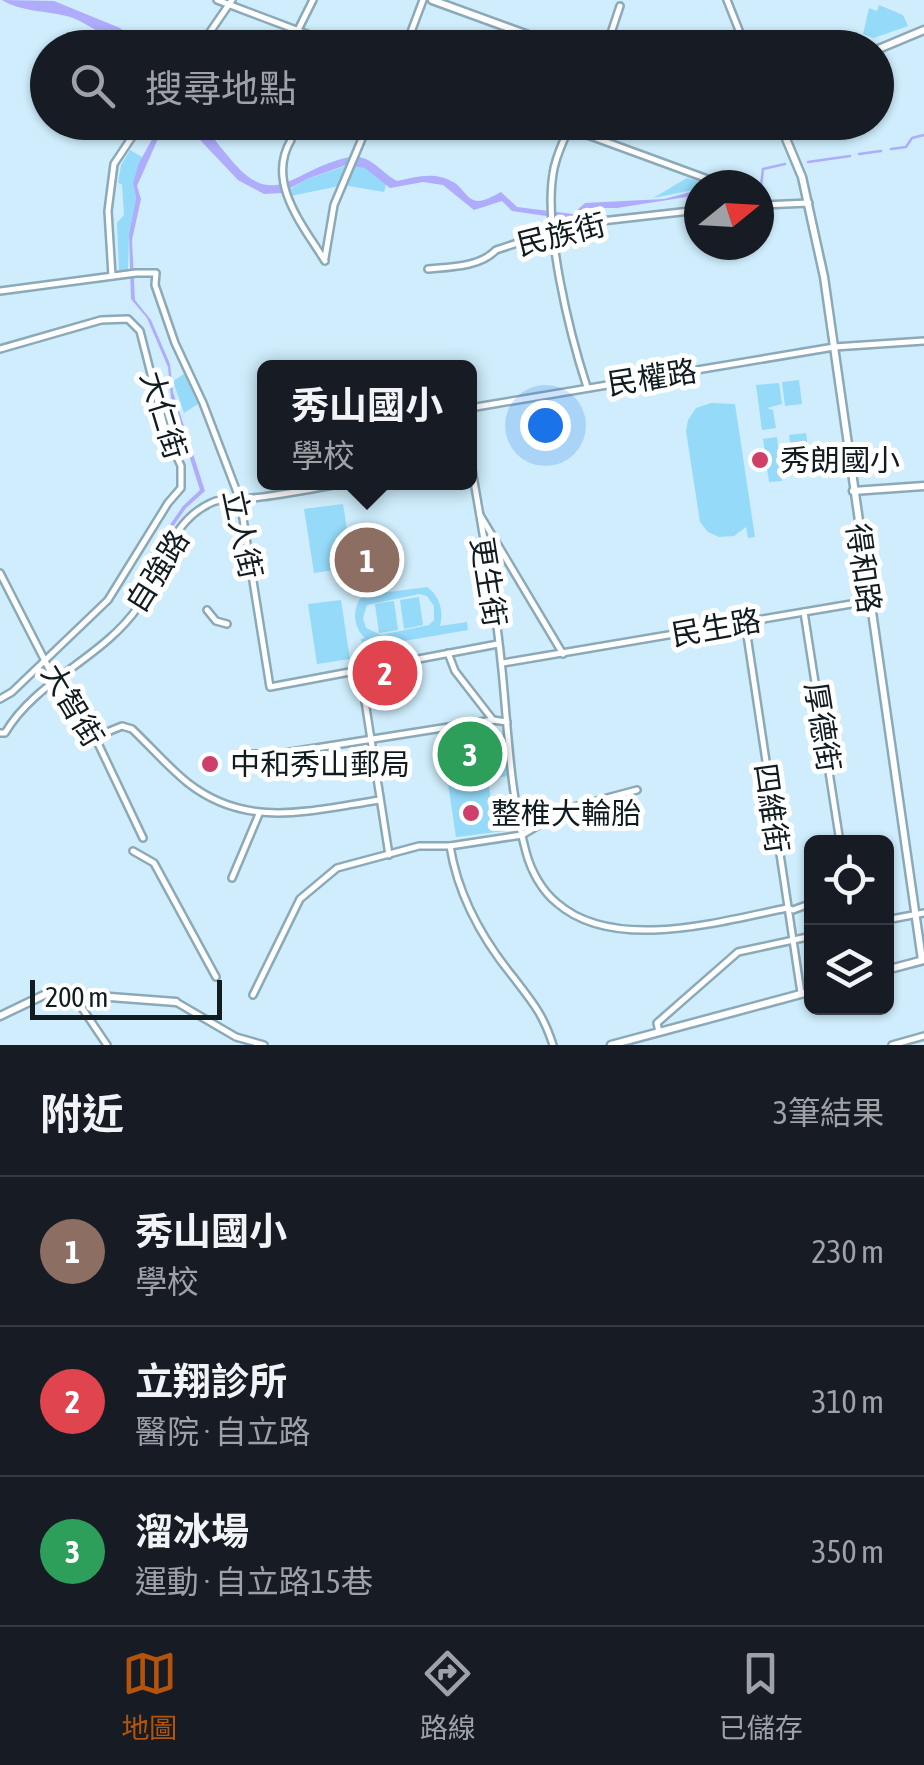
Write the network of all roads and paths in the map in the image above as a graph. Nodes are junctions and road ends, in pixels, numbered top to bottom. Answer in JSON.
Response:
{"nodes":[{"id":1,"x":216,"y":0,"type":"edge"},
{"id":2,"x":313,"y":0,"type":"edge"},
{"id":3,"x":423,"y":0,"type":"edge"},
{"id":4,"x":432,"y":0,"type":"edge"},
{"id":5,"x":728,"y":0,"type":"edge"},
{"id":6,"x":231,"y":2,"type":"edge"},
{"id":7,"x":620,"y":6,"type":"dead end"},
{"id":8,"x":299,"y":28,"type":"junction"},
{"id":9,"x":212,"y":30,"type":"edge"},
{"id":10,"x":304,"y":30,"type":"edge"},
{"id":11,"x":412,"y":30,"type":"edge"},
{"id":12,"x":514,"y":30,"type":"edge"},
{"id":13,"x":612,"y":30,"type":"edge"},
{"id":14,"x":739,"y":30,"type":"edge"},
{"id":15,"x":924,"y":30,"type":"edge"},
{"id":16,"x":894,"y":42,"type":"edge"},
{"id":17,"x":130,"y":140,"type":"edge"},
{"id":18,"x":291,"y":140,"type":"edge"},
{"id":19,"x":361,"y":140,"type":"edge"},
{"id":20,"x":565,"y":140,"type":"edge"},
{"id":21,"x":607,"y":140,"type":"edge"},
{"id":22,"x":786,"y":140,"type":"edge"},
{"id":23,"x":685,"y":170,"type":"edge"},
{"id":24,"x":809,"y":203,"type":"junction"},
{"id":25,"x":774,"y":204,"type":"edge"},
{"id":26,"x":684,"y":212,"type":"edge"},
{"id":27,"x":552,"y":231,"type":"junction"},
{"id":28,"x":428,"y":269,"type":"dead end"},
{"id":29,"x":112,"y":276,"type":"junction"},
{"id":30,"x":0,"y":291,"type":"edge"},
{"id":31,"x":924,"y":341,"type":"edge"},
{"id":32,"x":834,"y":347,"type":"junction"},
{"id":33,"x":0,"y":349,"type":"edge"},
{"id":34,"x":587,"y":388,"type":"junction"},
{"id":35,"x":477,"y":407,"type":"edge"},
{"id":36,"x":924,"y":486,"type":"edge"},
{"id":37,"x":301,"y":490,"type":"edge"},
{"id":38,"x":475,"y":490,"type":"edge"},
{"id":39,"x":853,"y":490,"type":"junction"},
{"id":40,"x":240,"y":500,"type":"junction"},
{"id":41,"x":478,"y":512,"type":"junction"},
{"id":42,"x":0,"y":573,"type":"edge"},
{"id":43,"x":869,"y":601,"type":"junction"},
{"id":44,"x":207,"y":610,"type":"dead end"},
{"id":45,"x":804,"y":612,"type":"junction"},
{"id":46,"x":746,"y":622,"type":"junction"},
{"id":47,"x":227,"y":624,"type":"dead end"},
{"id":48,"x":498,"y":644,"type":"junction"},
{"id":49,"x":448,"y":653,"type":"junction"},
{"id":50,"x":563,"y":654,"type":"junction"},
{"id":51,"x":45,"y":660,"type":"junction"},
{"id":52,"x":502,"y":664,"type":"junction"},
{"id":53,"x":360,"y":669,"type":"junction"},
{"id":54,"x":56,"y":682,"type":"junction"},
{"id":55,"x":0,"y":699,"type":"edge"},
{"id":56,"x":493,"y":720,"type":"junction"},
{"id":57,"x":507,"y":722,"type":"junction"},
{"id":58,"x":0,"y":733,"type":"edge"},
{"id":59,"x":95,"y":737,"type":"junction"},
{"id":60,"x":371,"y":740,"type":"junction"},
{"id":61,"x":251,"y":754,"type":"dead end"},
{"id":62,"x":636,"y":790,"type":"dead end"},
{"id":63,"x":380,"y":800,"type":"junction"},
{"id":64,"x":259,"y":814,"type":"junction"},
{"id":65,"x":522,"y":835,"type":"junction"},
{"id":66,"x":839,"y":835,"type":"edge"},
{"id":67,"x":142,"y":838,"type":"dead end"},
{"id":68,"x":450,"y":846,"type":"junction"},
{"id":69,"x":133,"y":850,"type":"dead end"},
{"id":70,"x":393,"y":855,"type":"junction"},
{"id":71,"x":232,"y":878,"type":"dead end"},
{"id":72,"x":804,"y":907,"type":"edge"},
{"id":73,"x":787,"y":908,"type":"junction"},
{"id":74,"x":924,"y":913,"type":"edge"},
{"id":75,"x":914,"y":915,"type":"junction"},
{"id":76,"x":894,"y":919,"type":"edge"},
{"id":77,"x":804,"y":938,"type":"edge"},
{"id":78,"x":793,"y":940,"type":"junction"},
{"id":79,"x":923,"y":960,"type":"edge"},
{"id":80,"x":894,"y":968,"type":"edge"},
{"id":81,"x":216,"y":977,"type":"dead end"},
{"id":82,"x":804,"y":992,"type":"edge"},
{"id":83,"x":801,"y":993,"type":"junction"},
{"id":84,"x":254,"y":994,"type":"dead end"},
{"id":85,"x":66,"y":995,"type":"junction"},
{"id":86,"x":176,"y":1002,"type":"joint"},
{"id":87,"x":0,"y":1016,"type":"edge"},
{"id":88,"x":659,"y":1032,"type":"junction"},
{"id":89,"x":924,"y":1036,"type":"edge"},
{"id":90,"x":614,"y":1044,"type":"edge"},
{"id":91,"x":107,"y":1045,"type":"edge"},
{"id":92,"x":264,"y":1045,"type":"edge"},
{"id":93,"x":552,"y":1045,"type":"edge"},
{"id":94,"x":892,"y":1045,"type":"edge"}],
"edges":[{"from":1,"to":6,"type":"street"},
{"from":2,"to":8,"type":"street"},
{"from":3,"to":11,"type":"street"},
{"from":4,"to":12,"type":"street"},
{"from":5,"to":14,"type":"street"},
{"from":6,"to":8,"type":"street"},
{"from":6,"to":9,"type":"street"},
{"from":7,"to":13,"type":"street"},
{"from":8,"to":10,"type":"street"},
{"from":15,"to":16,"type":"street"},
{"from":17,"to":29,"type":"street"},
{"from":18,"to":19,"type":"street"},
{"from":20,"to":27,"type":"street"},
{"from":21,"to":23,"type":"street"},
{"from":22,"to":24,"type":"street","name":"得和路"},
{"from":24,"to":25,"type":"street"},
{"from":24,"to":32,"type":"street","name":"得和路"},
{"from":26,"to":27,"type":"street","name":"民族街"},
{"from":27,"to":28,"type":"street","name":"民族街"},
{"from":27,"to":34,"type":"street"},
{"from":29,"to":30,"type":"street"},
{"from":29,"to":40,"type":"street","name":"立人街"},
{"from":31,"to":32,"type":"street","name":"民權路"},
{"from":32,"to":34,"type":"street","name":"民權路"},
{"from":32,"to":39,"type":"street","name":"得和路"},
{"from":33,"to":51,"type":"street","name":"大仁街"},
{"from":34,"to":35,"type":"street","name":"民權路"},
{"from":36,"to":39,"type":"street"},
{"from":37,"to":40,"type":"street","name":"自強路"},
{"from":38,"to":41,"type":"street","name":"更生街"},
{"from":39,"to":43,"type":"street","name":"得和路"},
{"from":40,"to":53,"type":"street","name":"立人街"},
{"from":40,"to":54,"type":"street","name":"自強路"},
{"from":41,"to":48,"type":"street","name":"更生街"},
{"from":41,"to":50,"type":"street"},
{"from":42,"to":51,"type":"street","name":"大智街"},
{"from":43,"to":45,"type":"street","name":"民生路"},
{"from":43,"to":75,"type":"street","name":"得和路"},
{"from":44,"to":47,"type":"street"},
{"from":45,"to":46,"type":"street","name":"民生路"},
{"from":45,"to":66,"type":"street","name":"厚德街"},
{"from":46,"to":50,"type":"street","name":"民生路"},
{"from":46,"to":73,"type":"street","name":"四維街"},
{"from":48,"to":49,"type":"street"},
{"from":48,"to":52,"type":"street","name":"更生街"},
{"from":49,"to":53,"type":"street"},
{"from":49,"to":56,"type":"street"},
{"from":50,"to":52,"type":"street","name":"民生路"},
{"from":51,"to":54,"type":"street","name":"大智街"},
{"from":51,"to":55,"type":"street"},
{"from":52,"to":57,"type":"street","name":"更生街"},
{"from":53,"to":60,"type":"street"},
{"from":54,"to":58,"type":"street","name":"自強路"},
{"from":54,"to":59,"type":"street","name":"大智街"},
{"from":56,"to":57,"type":"street"},
{"from":56,"to":60,"type":"street"},
{"from":57,"to":65,"type":"street","name":"更生街"},
{"from":59,"to":64,"type":"street"},
{"from":59,"to":67,"type":"street","name":"大智街"},
{"from":60,"to":61,"type":"street"},
{"from":60,"to":63,"type":"street"},
{"from":62,"to":65,"type":"street"},
{"from":63,"to":64,"type":"street"},
{"from":63,"to":70,"type":"street"},
{"from":64,"to":71,"type":"street"},
{"from":65,"to":68,"type":"street"},
{"from":65,"to":73,"type":"street","name":"更生街"},
{"from":68,"to":70,"type":"street"},
{"from":68,"to":93,"type":"street"},
{"from":69,"to":81,"type":"street"},
{"from":70,"to":84,"type":"street"},
{"from":72,"to":73,"type":"street"},
{"from":73,"to":78,"type":"street","name":"四維街"},
{"from":74,"to":75,"type":"street"},
{"from":75,"to":76,"type":"street"},
{"from":75,"to":79,"type":"street","name":"得和路"},
{"from":77,"to":78,"type":"street"},
{"from":78,"to":83,"type":"street","name":"四維街"},
{"from":78,"to":88,"type":"street"},
{"from":79,"to":80,"type":"street"},
{"from":82,"to":83,"type":"street"},
{"from":83,"to":88,"type":"street"},
{"from":85,"to":86,"type":"street"},
{"from":85,"to":87,"type":"street"},
{"from":85,"to":91,"type":"street"},
{"from":86,"to":92,"type":"street"},
{"from":88,"to":90,"type":"street"},
{"from":89,"to":94,"type":"street"}]}
